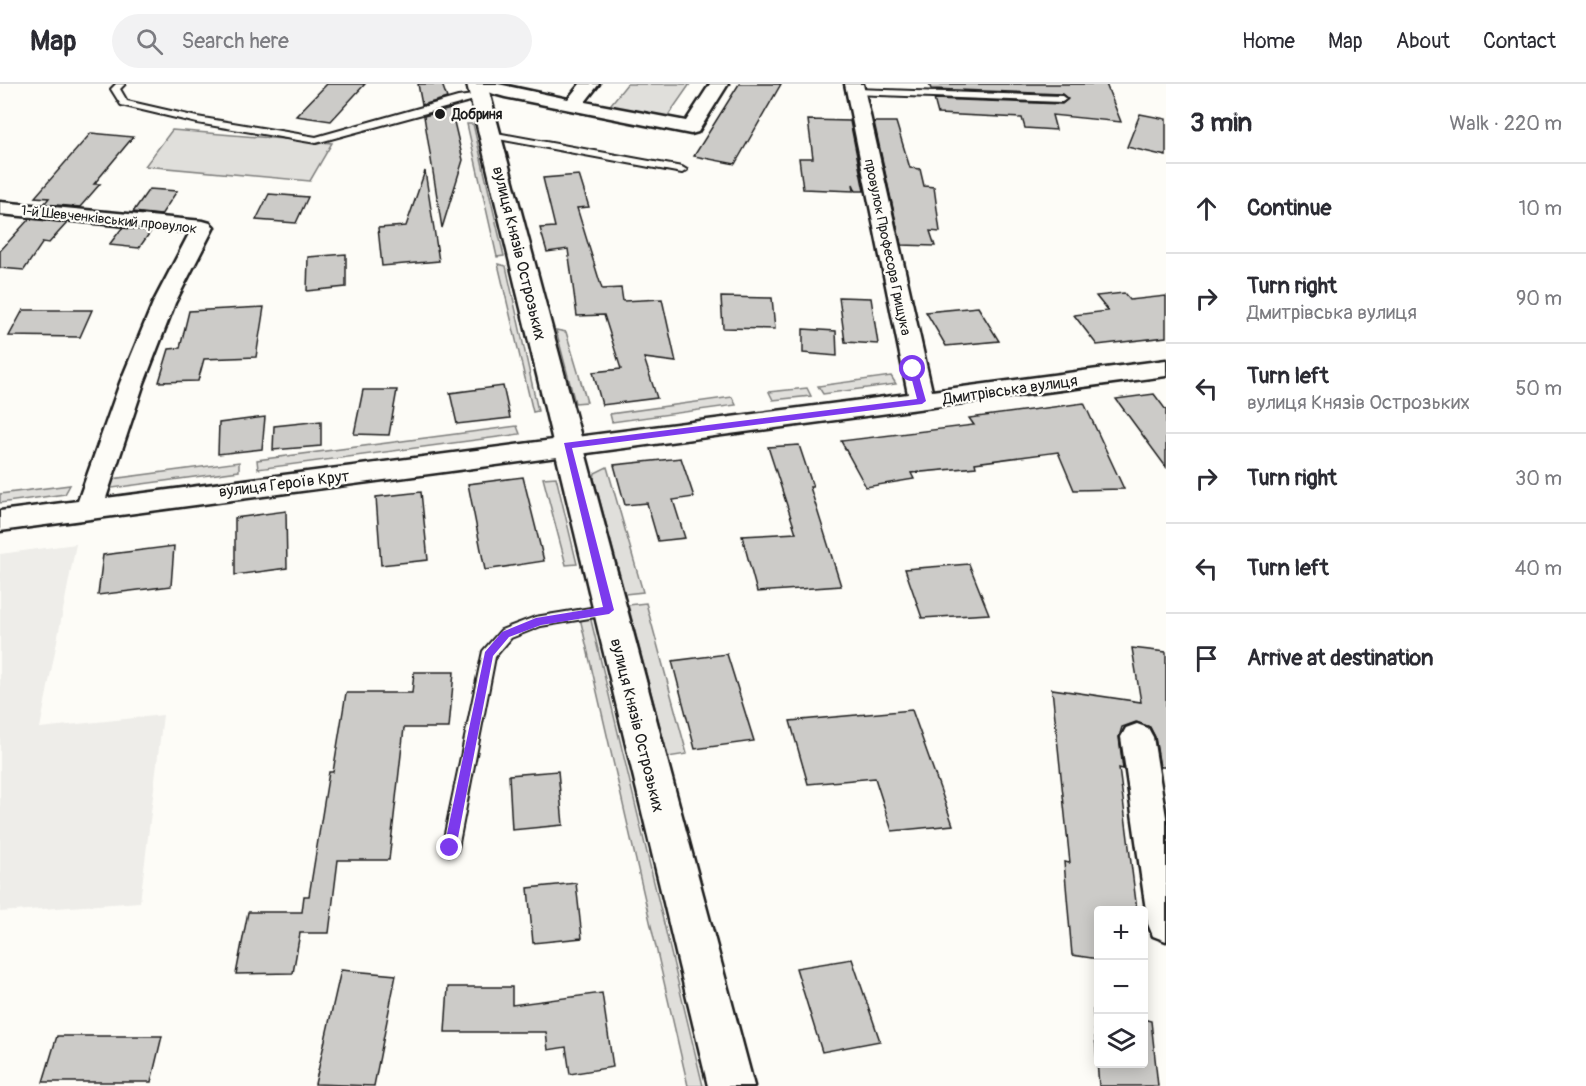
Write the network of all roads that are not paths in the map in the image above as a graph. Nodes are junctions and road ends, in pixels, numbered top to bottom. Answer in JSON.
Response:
{"nodes":[{"id":1,"x":121,"y":84,"type":"edge"},
{"id":2,"x":590,"y":84,"type":"edge"},
{"id":3,"x":718,"y":84,"type":"edge"},
{"id":4,"x":479,"y":88,"type":"edge"},
{"id":5,"x":855,"y":88,"type":"edge"},
{"id":6,"x":1062,"y":99,"type":"dead end"},
{"id":7,"x":573,"y":105,"type":"junction"},
{"id":8,"x":491,"y":135,"type":"junction"},
{"id":9,"x":682,"y":170,"type":"dead end"},
{"id":10,"x":0,"y":208,"type":"edge"},
{"id":11,"x":1166,"y":368,"type":"edge"},
{"id":12,"x":922,"y":401,"type":"junction"},
{"id":13,"x":567,"y":445,"type":"junction"},
{"id":14,"x":89,"y":508,"type":"junction"},
{"id":15,"x":0,"y":521,"type":"edge"},
{"id":16,"x":609,"y":610,"type":"junction"},
{"id":17,"x":1137,"y":737,"type":"dead end"},
{"id":18,"x":450,"y":848,"type":"dead end"},
{"id":19,"x":1166,"y":924,"type":"edge"},
{"id":20,"x":731,"y":1086,"type":"edge"}],
"edges":[{"from":1,"to":4,"type":"lane"},
{"from":2,"to":7,"type":"street"},
{"from":3,"to":7,"type":"street"},
{"from":4,"to":7,"type":"street"},
{"from":4,"to":8,"type":"street","name":"вулиця Князів Острозьких"},
{"from":5,"to":6,"type":"lane","name":"провулок Професора Грищука"},
{"from":5,"to":12,"type":"street","name":"провулок Професора Грищука"},
{"from":8,"to":9,"type":"lane"},
{"from":8,"to":13,"type":"street","name":"вулиця Князів Острозьких"},
{"from":10,"to":14,"type":"street","name":"1-й Шевченківський провулок"},
{"from":11,"to":12,"type":"street","name":"Дмитрівська вулиця"},
{"from":12,"to":13,"type":"street","name":"Дмитрівська вулиця"},
{"from":13,"to":14,"type":"street","name":"вулиця Героїв Крут"},
{"from":13,"to":16,"type":"street","name":"вулиця Князів Острозьких"},
{"from":14,"to":15,"type":"street","name":"вулиця Героїв Крут"},
{"from":16,"to":18,"type":"lane"},
{"from":16,"to":20,"type":"street","name":"вулиця Князів Острозьких"},
{"from":17,"to":19,"type":"street"}]}
